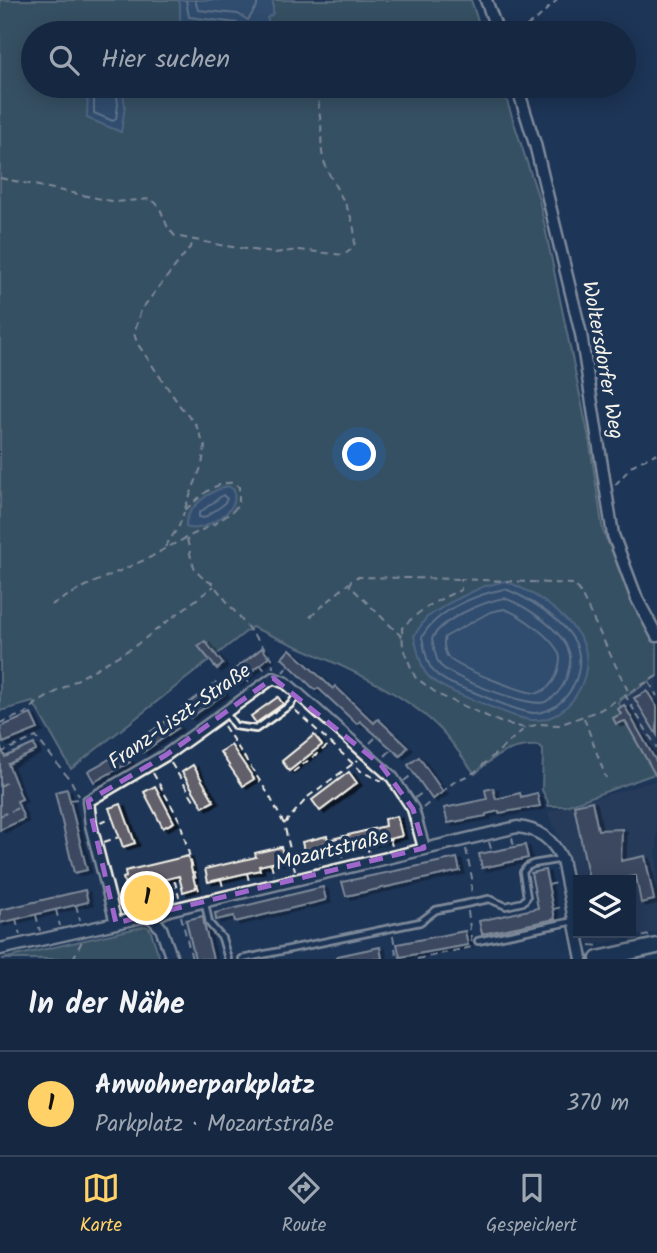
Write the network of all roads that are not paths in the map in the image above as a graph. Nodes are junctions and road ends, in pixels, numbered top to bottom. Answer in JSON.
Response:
{"nodes":[{"id":1,"x":486,"y":0,"type":"edge"},
{"id":2,"x":494,"y":21,"type":"edge"},
{"id":3,"x":521,"y":98,"type":"edge"},
{"id":4,"x":657,"y":636,"type":"edge"},
{"id":5,"x":298,"y":694,"type":"junction"},
{"id":6,"x":222,"y":715,"type":"junction"},
{"id":7,"x":424,"y":848,"type":"junction"},
{"id":8,"x":562,"y":859,"type":"junction"},
{"id":9,"x":203,"y":899,"type":"junction"},
{"id":10,"x":152,"y":918,"type":"junction"},
{"id":11,"x":571,"y":922,"type":"junction"},
{"id":12,"x":116,"y":923,"type":"junction"},
{"id":13,"x":478,"y":941,"type":"road end"},
{"id":14,"x":657,"y":946,"type":"edge"},
{"id":15,"x":0,"y":949,"type":"edge"},
{"id":16,"x":172,"y":959,"type":"edge"},
{"id":17,"x":228,"y":959,"type":"edge"},
{"id":18,"x":242,"y":959,"type":"edge"},
{"id":19,"x":583,"y":959,"type":"edge"},
{"id":20,"x":598,"y":959,"type":"edge"}],
"edges":[{"from":1,"to":2,"type":"street"},
{"from":3,"to":4,"type":"street","name":"Woltersdorfer Weg"},
{"from":5,"to":6,"type":"lane"},
{"from":5,"to":6,"type":"street","name":"Franz-Liszt-Straße"},
{"from":5,"to":7,"type":"street","name":"Franz-Liszt-Straße"},
{"from":6,"to":12,"type":"street","name":"Franz-Liszt-Straße"},
{"from":7,"to":8,"type":"street","name":"Mozartstraße"},
{"from":7,"to":9,"type":"street","name":"Mozartstraße"},
{"from":8,"to":11,"type":"street","name":"Mozartstraße"},
{"from":8,"to":18,"type":"lane"},
{"from":9,"to":10,"type":"street","name":"Mozartstraße"},
{"from":9,"to":17,"type":"lane"},
{"from":10,"to":12,"type":"street","name":"Mozartstraße"},
{"from":10,"to":16,"type":"street"},
{"from":11,"to":13,"type":"lane"},
{"from":11,"to":19,"type":"street","name":"Mozartstraße"},
{"from":12,"to":15,"type":"street","name":"Mozartstraße"},
{"from":14,"to":20,"type":"street"}]}
